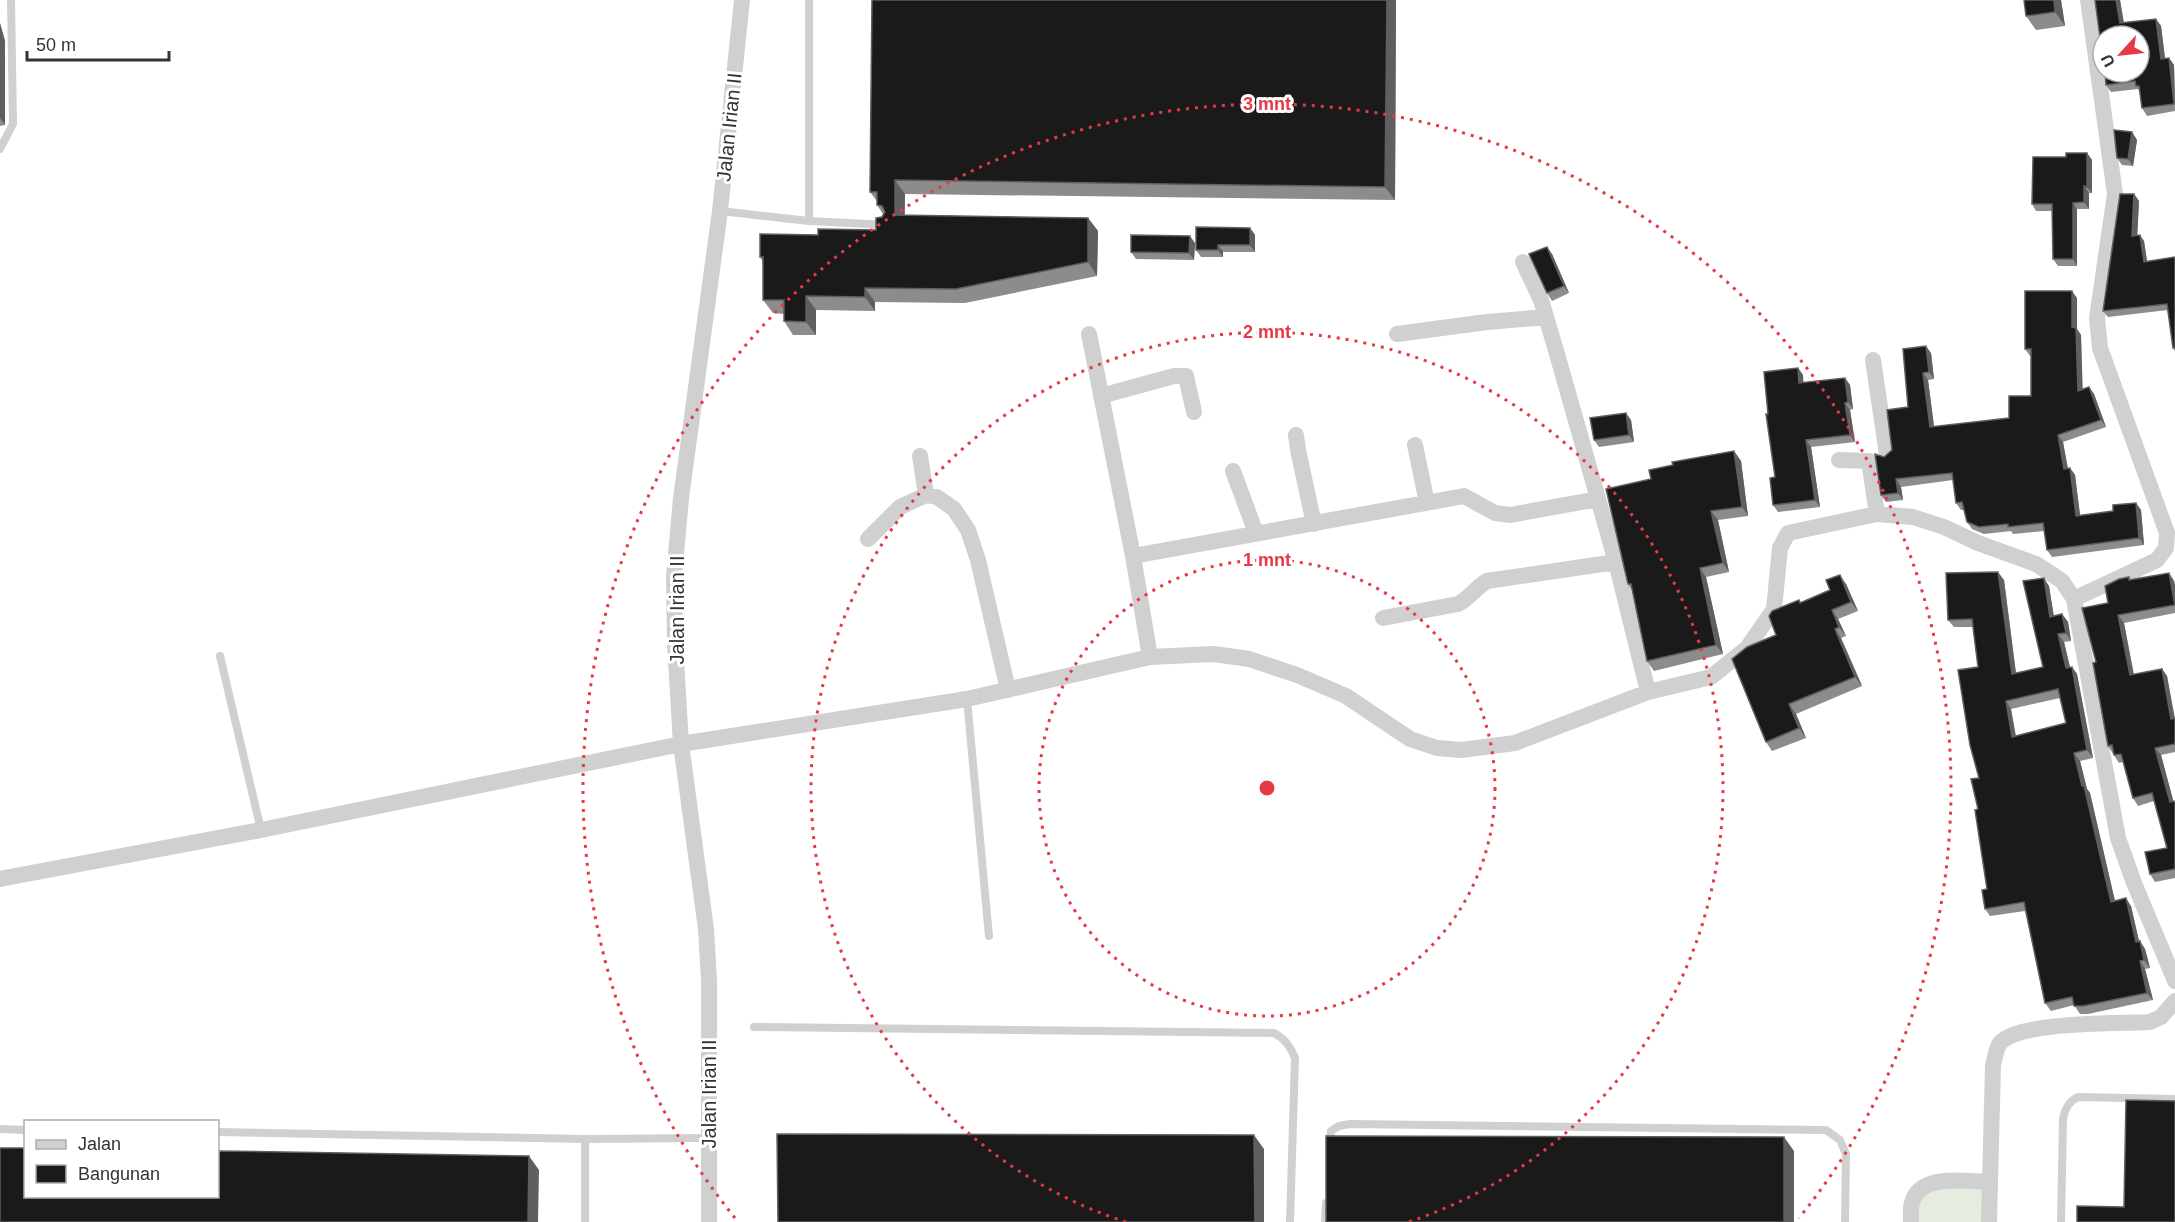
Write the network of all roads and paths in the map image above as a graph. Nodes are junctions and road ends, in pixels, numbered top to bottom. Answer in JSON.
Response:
{"nodes":[{"id":1,"x":11,"y":0,"type":"edge"},
{"id":2,"x":742,"y":0,"type":"edge"},
{"id":3,"x":809,"y":0,"type":"edge"},
{"id":4,"x":2088,"y":0,"type":"edge"},
{"id":5,"x":0,"y":149,"type":"edge"},
{"id":6,"x":720,"y":211,"type":"junction"},
{"id":7,"x":809,"y":221,"type":"junction"},
{"id":8,"x":888,"y":225,"type":"edge"},
{"id":9,"x":1523,"y":262,"type":"dead end"},
{"id":10,"x":1546,"y":317,"type":"junction"},
{"id":11,"x":1089,"y":334,"type":"dead end"},
{"id":12,"x":1397,"y":334,"type":"dead end"},
{"id":13,"x":1872,"y":360,"type":"dead end"},
{"id":14,"x":1101,"y":396,"type":"junction"},
{"id":15,"x":1194,"y":412,"type":"dead end"},
{"id":16,"x":1296,"y":435,"type":"dead end"},
{"id":17,"x":1414,"y":445,"type":"dead end"},
{"id":18,"x":920,"y":456,"type":"dead end"},
{"id":19,"x":1839,"y":460,"type":"dead end"},
{"id":20,"x":1869,"y":460,"type":"junction"},
{"id":21,"x":1233,"y":471,"type":"dead end"},
{"id":22,"x":926,"y":495,"type":"junction"},
{"id":23,"x":1598,"y":499,"type":"junction"},
{"id":24,"x":1427,"y":503,"type":"junction"},
{"id":25,"x":1877,"y":514,"type":"junction"},
{"id":26,"x":1314,"y":524,"type":"junction"},
{"id":27,"x":1256,"y":533,"type":"junction"},
{"id":28,"x":868,"y":539,"type":"dead end"},
{"id":29,"x":1133,"y":556,"type":"junction"},
{"id":30,"x":1616,"y":562,"type":"junction"},
{"id":31,"x":2074,"y":599,"type":"junction"},
{"id":32,"x":1383,"y":618,"type":"dead end"},
{"id":33,"x":220,"y":656,"type":"dead end"},
{"id":34,"x":1150,"y":657,"type":"junction"},
{"id":35,"x":1008,"y":690,"type":"junction"},
{"id":36,"x":1648,"y":692,"type":"junction"},
{"id":37,"x":967,"y":699,"type":"junction"},
{"id":38,"x":681,"y":744,"type":"junction"},
{"id":39,"x":261,"y":830,"type":"junction"},
{"id":40,"x":0,"y":879,"type":"edge"},
{"id":41,"x":989,"y":936,"type":"dead end"},
{"id":42,"x":2175,"y":981,"type":"edge"},
{"id":43,"x":2175,"y":1001,"type":"edge"},
{"id":44,"x":754,"y":1027,"type":"dead end"},
{"id":45,"x":2175,"y":1099,"type":"edge"},
{"id":46,"x":0,"y":1130,"type":"edge"},
{"id":47,"x":24,"y":1130,"type":"edge"},
{"id":48,"x":219,"y":1132,"type":"edge"},
{"id":49,"x":709,"y":1138,"type":"junction"},
{"id":50,"x":585,"y":1139,"type":"junction"},
{"id":51,"x":1329,"y":1156,"type":"edge"},
{"id":52,"x":1989,"y":1182,"type":"junction"},
{"id":53,"x":1327,"y":1189,"type":"edge"},
{"id":54,"x":585,"y":1222,"type":"edge"},
{"id":55,"x":709,"y":1222,"type":"edge"},
{"id":56,"x":1290,"y":1222,"type":"edge"},
{"id":57,"x":1325,"y":1222,"type":"edge"},
{"id":58,"x":1845,"y":1222,"type":"edge"},
{"id":59,"x":1911,"y":1222,"type":"edge"},
{"id":60,"x":1989,"y":1222,"type":"edge"},
{"id":61,"x":2061,"y":1222,"type":"edge"}],
"edges":[{"from":1,"to":5,"type":"lane"},
{"from":2,"to":6,"type":"street","name":"Jalan Irian II"},
{"from":3,"to":7,"type":"lane"},
{"from":4,"to":31,"type":"street"},
{"from":6,"to":7,"type":"lane"},
{"from":6,"to":38,"type":"street","name":"Jalan Irian II"},
{"from":7,"to":8,"type":"lane"},
{"from":9,"to":10,"type":"street"},
{"from":10,"to":12,"type":"street"},
{"from":10,"to":23,"type":"street"},
{"from":11,"to":14,"type":"street"},
{"from":13,"to":20,"type":"street"},
{"from":14,"to":15,"type":"street"},
{"from":14,"to":29,"type":"street"},
{"from":16,"to":26,"type":"street"},
{"from":17,"to":24,"type":"street"},
{"from":18,"to":22,"type":"street"},
{"from":19,"to":20,"type":"street"},
{"from":20,"to":25,"type":"street"},
{"from":21,"to":27,"type":"street"},
{"from":22,"to":28,"type":"street"},
{"from":22,"to":35,"type":"street"},
{"from":23,"to":24,"type":"street"},
{"from":23,"to":30,"type":"street"},
{"from":24,"to":26,"type":"street"},
{"from":25,"to":31,"type":"street"},
{"from":25,"to":36,"type":"street"},
{"from":26,"to":27,"type":"street"},
{"from":27,"to":29,"type":"street"},
{"from":29,"to":34,"type":"street"},
{"from":30,"to":32,"type":"street"},
{"from":30,"to":36,"type":"street"},
{"from":31,"to":42,"type":"street"},
{"from":33,"to":39,"type":"lane"},
{"from":34,"to":35,"type":"street"},
{"from":34,"to":36,"type":"street"},
{"from":35,"to":37,"type":"street"},
{"from":37,"to":38,"type":"street"},
{"from":37,"to":41,"type":"lane"},
{"from":38,"to":39,"type":"street"},
{"from":38,"to":49,"type":"street","name":"Jalan Irian II"},
{"from":39,"to":40,"type":"street"},
{"from":43,"to":52,"type":"street"},
{"from":44,"to":56,"type":"lane"},
{"from":45,"to":61,"type":"lane"},
{"from":46,"to":47,"type":"lane"},
{"from":48,"to":50,"type":"lane"},
{"from":49,"to":50,"type":"lane"},
{"from":49,"to":55,"type":"street","name":"Jalan Irian II"},
{"from":50,"to":54,"type":"lane"},
{"from":51,"to":58,"type":"lane"},
{"from":52,"to":59,"type":"street"},
{"from":52,"to":60,"type":"street"},
{"from":53,"to":57,"type":"lane"}]}
